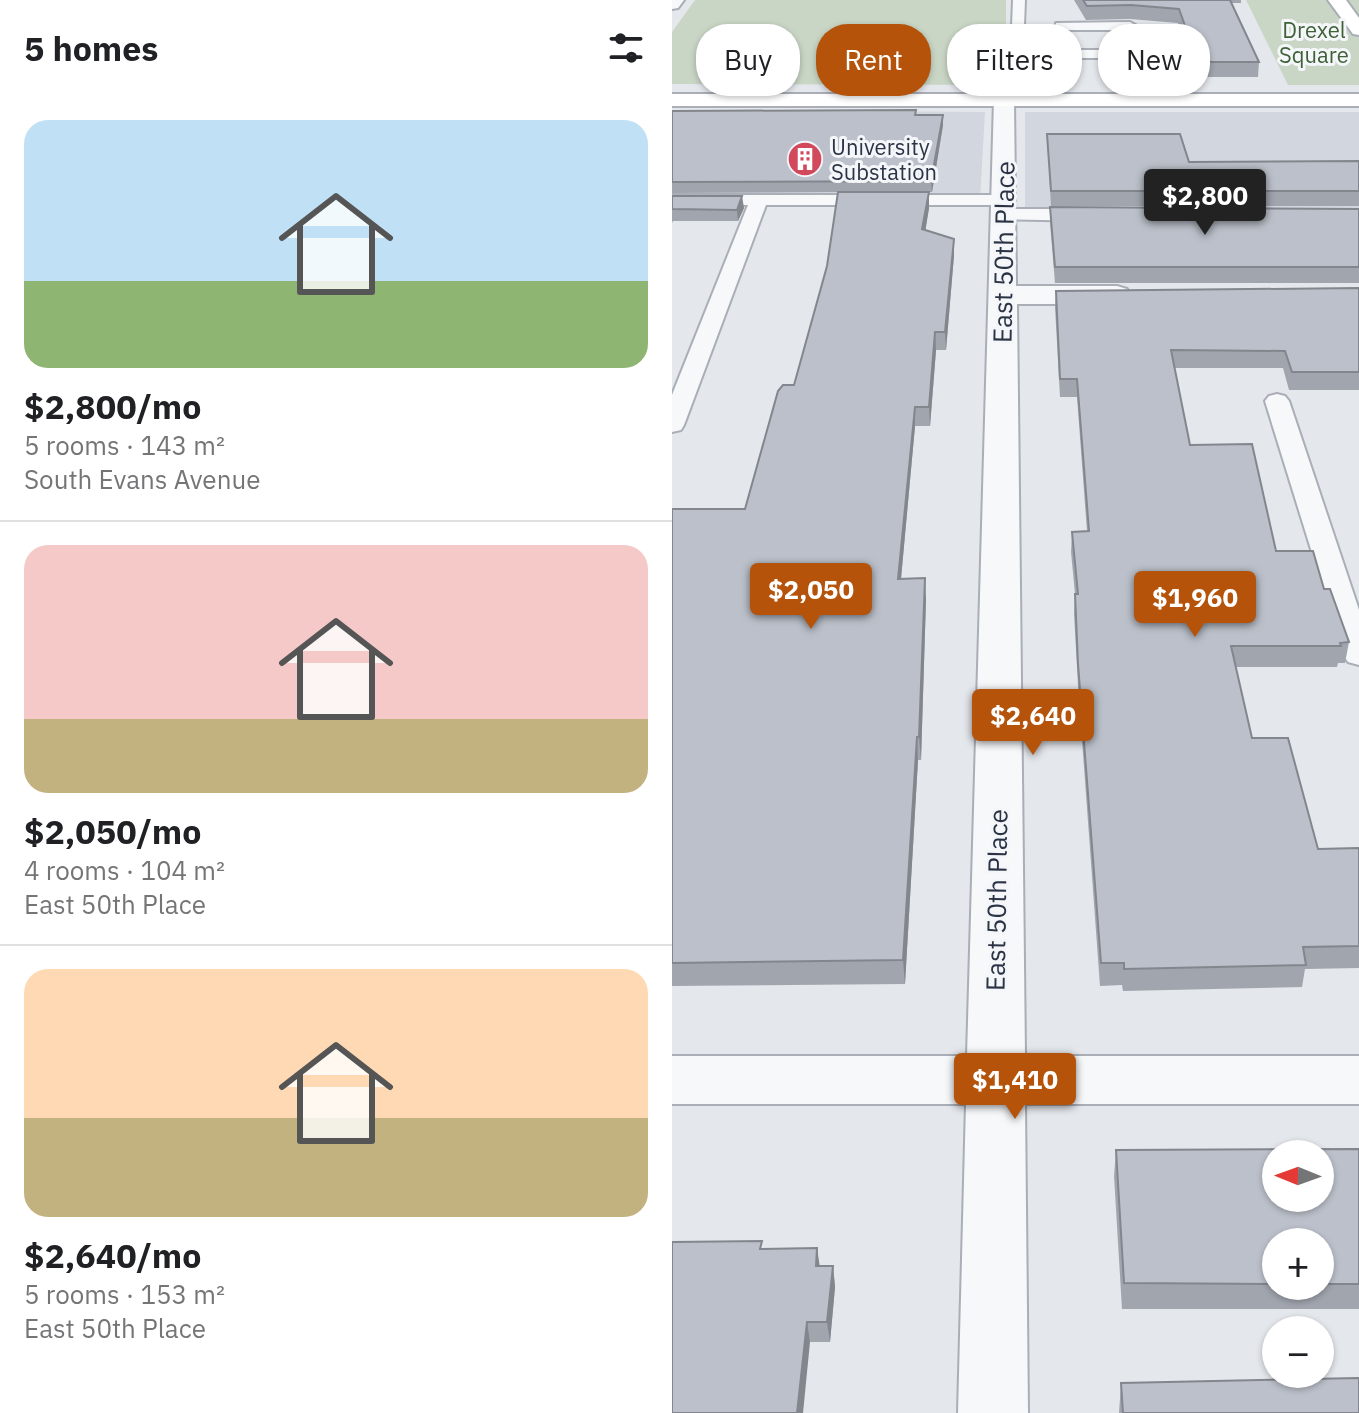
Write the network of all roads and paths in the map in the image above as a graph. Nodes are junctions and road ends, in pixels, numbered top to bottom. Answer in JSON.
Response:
{"nodes":[{"id":1,"x":1019,"y":0,"type":"edge"},
{"id":2,"x":1337,"y":0,"type":"edge"},
{"id":3,"x":1018,"y":24,"type":"edge"},
{"id":4,"x":1359,"y":30,"type":"edge"},
{"id":5,"x":1062,"y":54,"type":"joint"},
{"id":6,"x":1010,"y":96,"type":"edge"},
{"id":7,"x":672,"y":100,"type":"edge"},
{"id":8,"x":1009,"y":100,"type":"junction"},
{"id":9,"x":1359,"y":100,"type":"edge"},
{"id":10,"x":672,"y":200,"type":"edge"},
{"id":11,"x":759,"y":200,"type":"junction"},
{"id":12,"x":1003,"y":208,"type":"junction"},
{"id":13,"x":1105,"y":215,"type":"edge"},
{"id":14,"x":1002,"y":295,"type":"junction"},
{"id":15,"x":1139,"y":295,"type":"edge"},
{"id":16,"x":1277,"y":401,"type":"dead end"},
{"id":17,"x":672,"y":425,"type":"edge"},
{"id":18,"x":1359,"y":656,"type":"edge"},
{"id":19,"x":672,"y":1080,"type":"edge"},
{"id":20,"x":995,"y":1080,"type":"junction"},
{"id":21,"x":1359,"y":1080,"type":"edge"},
{"id":22,"x":993,"y":1413,"type":"edge"}],
"edges":[{"from":1,"to":3,"type":"lane"},
{"from":2,"to":4,"type":"main road"},
{"from":5,"to":5,"type":"lane"},
{"from":6,"to":8,"type":"lane"},
{"from":7,"to":8,"type":"main road"},
{"from":8,"to":9,"type":"main road"},
{"from":8,"to":12,"type":"street","name":"East 50th Place"},
{"from":10,"to":11,"type":"lane"},
{"from":11,"to":12,"type":"lane"},
{"from":11,"to":17,"type":"lane"},
{"from":12,"to":13,"type":"lane"},
{"from":12,"to":14,"type":"street","name":"East 50th Place"},
{"from":14,"to":15,"type":"street"},
{"from":14,"to":20,"type":"street","name":"East 50th Place"},
{"from":16,"to":18,"type":"lane"},
{"from":19,"to":20,"type":"street"},
{"from":20,"to":21,"type":"street"},
{"from":20,"to":22,"type":"street","name":"East 50th Place"}]}
